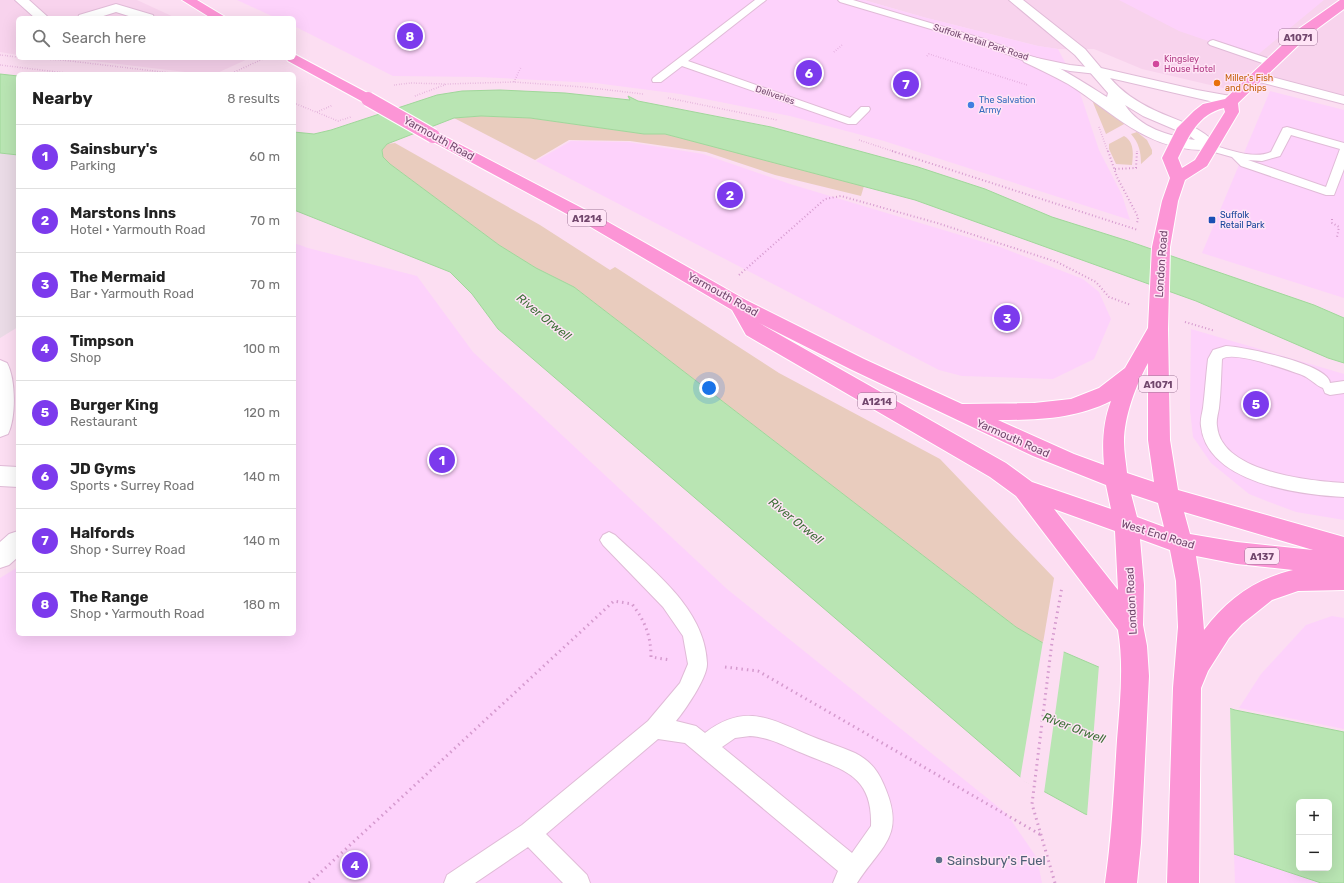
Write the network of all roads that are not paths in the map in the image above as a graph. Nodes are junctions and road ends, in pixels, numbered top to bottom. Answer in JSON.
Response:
{"nodes":[{"id":1,"x":21,"y":0,"type":"edge"},
{"id":2,"x":188,"y":0,"type":"edge"},
{"id":3,"x":761,"y":0,"type":"edge"},
{"id":4,"x":843,"y":0,"type":"edge"},
{"id":5,"x":1005,"y":0,"type":"edge"},
{"id":6,"x":1017,"y":3,"type":"edge"},
{"id":7,"x":1344,"y":3,"type":"edge"},
{"id":8,"x":41,"y":16,"type":"edge"},
{"id":9,"x":90,"y":16,"type":"edge"},
{"id":10,"x":142,"y":16,"type":"edge"},
{"id":11,"x":217,"y":16,"type":"edge"},
{"id":12,"x":1213,"y":43,"type":"dead end"},
{"id":13,"x":296,"y":59,"type":"edge"},
{"id":14,"x":1029,"y":59,"type":"junction"},
{"id":15,"x":681,"y":62,"type":"junction"},
{"id":16,"x":1272,"y":62,"type":"junction"},
{"id":17,"x":1097,"y":71,"type":"junction"},
{"id":18,"x":1257,"y":77,"type":"junction"},
{"id":19,"x":657,"y":80,"type":"dead end"},
{"id":20,"x":1115,"y":93,"type":"junction"},
{"id":21,"x":1344,"y":100,"type":"edge"},
{"id":22,"x":1230,"y":101,"type":"junction"},
{"id":23,"x":864,"y":109,"type":"dead end"},
{"id":24,"x":1124,"y":115,"type":"junction"},
{"id":25,"x":1185,"y":128,"type":"junction"},
{"id":26,"x":1177,"y":142,"type":"junction"},
{"id":27,"x":1344,"y":147,"type":"edge"},
{"id":28,"x":1211,"y":148,"type":"junction"},
{"id":29,"x":1344,"y":152,"type":"edge"},
{"id":30,"x":1237,"y":156,"type":"junction"},
{"id":31,"x":1178,"y":178,"type":"junction"},
{"id":32,"x":739,"y":305,"type":"junction"},
{"id":33,"x":1158,"y":329,"type":"junction"},
{"id":34,"x":0,"y":368,"type":"edge"},
{"id":35,"x":1132,"y":373,"type":"junction"},
{"id":36,"x":1332,"y":386,"type":"edge"},
{"id":37,"x":956,"y":412,"type":"junction"},
{"id":38,"x":0,"y":428,"type":"edge"},
{"id":39,"x":0,"y":476,"type":"edge"},
{"id":40,"x":16,"y":477,"type":"edge"},
{"id":41,"x":1116,"y":479,"type":"junction"},
{"id":42,"x":1024,"y":489,"type":"junction"},
{"id":43,"x":1344,"y":490,"type":"edge"},
{"id":44,"x":1168,"y":497,"type":"junction"},
{"id":45,"x":1127,"y":525,"type":"junction"},
{"id":46,"x":609,"y":540,"type":"dead end"},
{"id":47,"x":1181,"y":543,"type":"junction"},
{"id":48,"x":16,"y":544,"type":"edge"},
{"id":49,"x":1344,"y":548,"type":"edge"},
{"id":50,"x":0,"y":557,"type":"edge"},
{"id":51,"x":1344,"y":564,"type":"edge"},
{"id":52,"x":1344,"y":578,"type":"edge"},
{"id":53,"x":1130,"y":625,"type":"junction"},
{"id":54,"x":1187,"y":688,"type":"junction"},
{"id":55,"x":655,"y":728,"type":"junction"},
{"id":56,"x":705,"y":746,"type":"junction"},
{"id":57,"x":530,"y":833,"type":"junction"},
{"id":58,"x":848,"y":876,"type":"edge"},
{"id":59,"x":1184,"y":878,"type":"edge"},
{"id":60,"x":455,"y":883,"type":"edge"},
{"id":61,"x":579,"y":883,"type":"edge"},
{"id":62,"x":1121,"y":883,"type":"edge"}],
"edges":[{"from":1,"to":8,"type":"street"},
{"from":2,"to":11,"type":"main road"},
{"from":3,"to":15,"type":"lane"},
{"from":4,"to":14,"type":"lane","name":"Suffolk Retail Park Road"},
{"from":5,"to":6,"type":"street"},
{"from":6,"to":17,"type":"street"},
{"from":7,"to":16,"type":"main road","number":"A1071"},
{"from":9,"to":10,"type":"street"},
{"from":12,"to":16,"type":"lane"},
{"from":13,"to":32,"type":"main road","name":"Yarmouth Road","number":"A1214","bridge":true},
{"from":14,"to":17,"type":"lane","name":"Suffolk Retail Park Road"},
{"from":14,"to":24,"type":"street"},
{"from":15,"to":19,"type":"lane"},
{"from":15,"to":23,"type":"lane","name":"Deliveries"},
{"from":16,"to":18,"type":"main road","number":"A1071"},
{"from":17,"to":20,"type":"street"},
{"from":17,"to":22,"type":"street"},
{"from":18,"to":21,"type":"street"},
{"from":18,"to":22,"type":"main road","number":"A1071"},
{"from":20,"to":24,"type":"street"},
{"from":20,"to":25,"type":"street"},
{"from":22,"to":25,"type":"main road","number":"A1071"},
{"from":22,"to":28,"type":"main road"},
{"from":24,"to":26,"type":"street"},
{"from":25,"to":26,"type":"main road","number":"A1071"},
{"from":25,"to":28,"type":"street"},
{"from":26,"to":28,"type":"street"},
{"from":26,"to":31,"type":"main road","number":"A1071"},
{"from":27,"to":30,"type":"lane"},
{"from":28,"to":30,"type":"lane"},
{"from":28,"to":31,"type":"main road"},
{"from":29,"to":30,"type":"lane"},
{"from":31,"to":33,"type":"main road","name":"London Road","number":"A1071"},
{"from":32,"to":37,"type":"main road","name":"Yarmouth Road","number":"A1214"},
{"from":32,"to":42,"type":"main road","number":"A1214"},
{"from":33,"to":35,"type":"main road","name":"London Road","number":"A1071"},
{"from":33,"to":44,"type":"main road","name":"London Road","number":"A1071"},
{"from":34,"to":38,"type":"street"},
{"from":35,"to":37,"type":"main road"},
{"from":35,"to":41,"type":"main road","name":"London Road","number":"A1071"},
{"from":36,"to":43,"type":"lane"},
{"from":37,"to":41,"type":"main road","name":"Yarmouth Road","number":"A1214"},
{"from":39,"to":40,"type":"street"},
{"from":41,"to":44,"type":"main road","name":"Yarmouth Road","number":"A1214"},
{"from":41,"to":45,"type":"main road","name":"London Road"},
{"from":42,"to":45,"type":"main road","name":"West End Road","number":"A1214"},
{"from":42,"to":53,"type":"main road"},
{"from":44,"to":47,"type":"main road","name":"London Road"},
{"from":44,"to":49,"type":"main road"},
{"from":45,"to":47,"type":"main road","name":"West End Road","number":"A1214"},
{"from":45,"to":53,"type":"main road","name":"London Road"},
{"from":46,"to":55,"type":"lane"},
{"from":47,"to":51,"type":"main road","name":"West End Road","number":"A137"},
{"from":47,"to":54,"type":"main road","name":"London Road"},
{"from":48,"to":50,"type":"street"},
{"from":52,"to":54,"type":"main road"},
{"from":53,"to":62,"type":"main road","name":"London Road"},
{"from":54,"to":59,"type":"main road","name":"London Road"},
{"from":55,"to":56,"type":"lane"},
{"from":55,"to":57,"type":"lane"},
{"from":56,"to":58,"type":"lane"},
{"from":56,"to":58,"type":"lane"},
{"from":57,"to":60,"type":"lane"},
{"from":57,"to":61,"type":"lane"}]}
